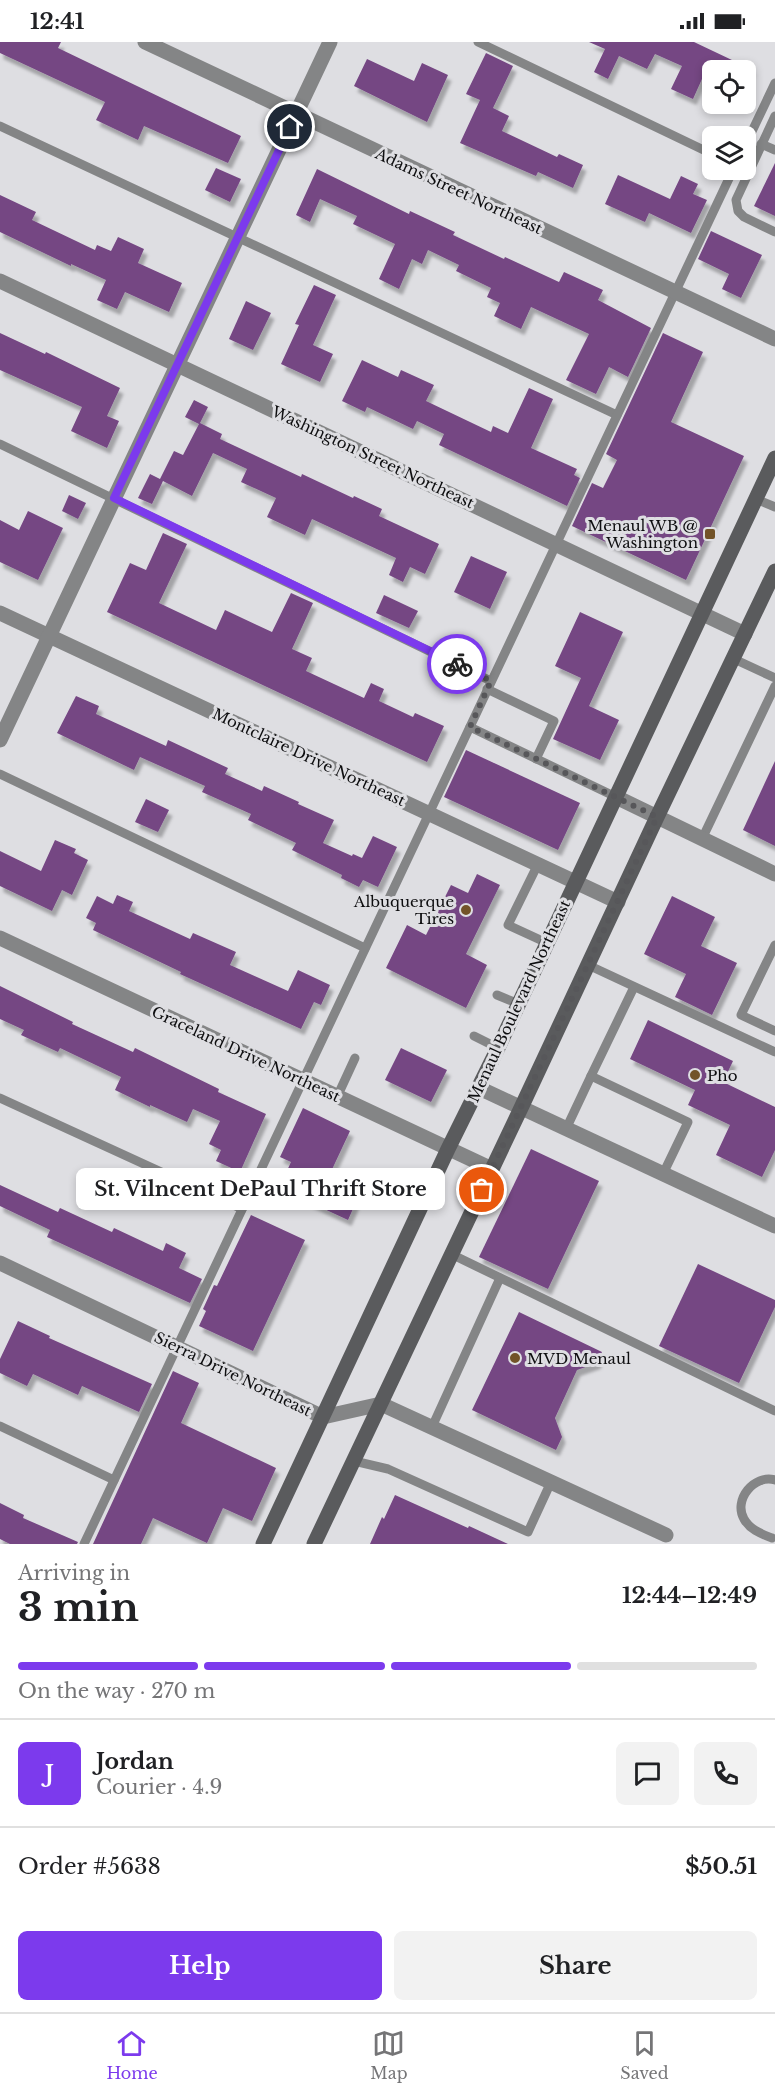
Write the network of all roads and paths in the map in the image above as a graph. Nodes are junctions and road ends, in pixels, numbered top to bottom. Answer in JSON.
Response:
{"nodes":[{"id":1,"x":145,"y":42,"type":"edge"},
{"id":2,"x":330,"y":42,"type":"edge"},
{"id":3,"x":478,"y":42,"type":"edge"},
{"id":4,"x":775,"y":83,"type":"edge"},
{"id":5,"x":295,"y":115,"type":"junction"},
{"id":6,"x":775,"y":116,"type":"edge"},
{"id":7,"x":0,"y":126,"type":"edge"},
{"id":8,"x":755,"y":126,"type":"edge"},
{"id":9,"x":761,"y":144,"type":"junction"},
{"id":10,"x":702,"y":149,"type":"edge"},
{"id":11,"x":775,"y":150,"type":"edge"},
{"id":12,"x":729,"y":180,"type":"edge"},
{"id":13,"x":775,"y":232,"type":"edge"},
{"id":14,"x":238,"y":237,"type":"junction"},
{"id":15,"x":0,"y":281,"type":"edge"},
{"id":16,"x":675,"y":292,"type":"junction"},
{"id":17,"x":775,"y":339,"type":"edge"},
{"id":18,"x":177,"y":364,"type":"junction"},
{"id":19,"x":617,"y":415,"type":"junction"},
{"id":20,"x":0,"y":444,"type":"edge"},
{"id":21,"x":775,"y":458,"type":"edge"},
{"id":22,"x":114,"y":498,"type":"junction"},
{"id":23,"x":756,"y":499,"type":"junction"},
{"id":24,"x":775,"y":507,"type":"edge"},
{"id":25,"x":556,"y":543,"type":"junction"},
{"id":26,"x":775,"y":571,"type":"edge"},
{"id":27,"x":0,"y":613,"type":"edge"},
{"id":28,"x":702,"y":613,"type":"junction"},
{"id":29,"x":745,"y":634,"type":"junction"},
{"id":30,"x":48,"y":635,"type":"junction"},
{"id":31,"x":734,"y":659,"type":"junction"},
{"id":32,"x":775,"y":678,"type":"edge"},
{"id":33,"x":489,"y":685,"type":"junction"},
{"id":34,"x":775,"y":686,"type":"edge"},
{"id":35,"x":470,"y":727,"type":"junction"},
{"id":36,"x":0,"y":740,"type":"edge"},
{"id":37,"x":536,"y":759,"type":"junction"},
{"id":38,"x":0,"y":774,"type":"edge"},
{"id":39,"x":616,"y":797,"type":"junction"},
{"id":40,"x":429,"y":812,"type":"junction"},
{"id":41,"x":657,"y":817,"type":"junction"},
{"id":42,"x":702,"y":839,"type":"junction"},
{"id":43,"x":538,"y":864,"type":"junction"},
{"id":44,"x":775,"y":874,"type":"edge"},
{"id":45,"x":576,"y":882,"type":"junction"},
{"id":46,"x":618,"y":902,"type":"junction"},
{"id":47,"x":0,"y":938,"type":"edge"},
{"id":48,"x":547,"y":943,"type":"junction"},
{"id":49,"x":775,"y":945,"type":"edge"},
{"id":50,"x":365,"y":948,"type":"junction"},
{"id":51,"x":588,"y":965,"type":"junction"},
{"id":52,"x":634,"y":987,"type":"junction"},
{"id":53,"x":497,"y":995,"type":"dead end"},
{"id":54,"x":519,"y":1004,"type":"junction"},
{"id":55,"x":741,"y":1015,"type":"junction"},
{"id":56,"x":775,"y":1030,"type":"edge"},
{"id":57,"x":733,"y":1032,"type":"junction"},
{"id":58,"x":474,"y":1036,"type":"dead end"},
{"id":59,"x":498,"y":1048,"type":"junction"},
{"id":60,"x":775,"y":1052,"type":"edge"},
{"id":61,"x":355,"y":1058,"type":"dead end"},
{"id":62,"x":591,"y":1076,"type":"junction"},
{"id":63,"x":302,"y":1080,"type":"junction"},
{"id":64,"x":479,"y":1089,"type":"junction"},
{"id":65,"x":337,"y":1097,"type":"junction"},
{"id":66,"x":0,"y":1098,"type":"edge"},
{"id":67,"x":521,"y":1108,"type":"junction"},
{"id":68,"x":566,"y":1129,"type":"junction"},
{"id":69,"x":448,"y":1149,"type":"junction"},
{"id":70,"x":492,"y":1169,"type":"junction"},
{"id":71,"x":663,"y":1174,"type":"junction"},
{"id":72,"x":242,"y":1209,"type":"junction"},
{"id":73,"x":775,"y":1226,"type":"edge"},
{"id":74,"x":451,"y":1254,"type":"junction"},
{"id":75,"x":0,"y":1263,"type":"edge"},
{"id":76,"x":500,"y":1278,"type":"junction"},
{"id":77,"x":177,"y":1347,"type":"junction"},
{"id":78,"x":381,"y":1404,"type":"junction"},
{"id":79,"x":775,"y":1411,"type":"edge"},
{"id":80,"x":323,"y":1417,"type":"junction"},
{"id":81,"x":0,"y":1426,"type":"edge"},
{"id":82,"x":432,"y":1427,"type":"junction"},
{"id":83,"x":354,"y":1461,"type":"junction"},
{"id":84,"x":114,"y":1480,"type":"junction"},
{"id":85,"x":775,"y":1480,"type":"edge"},
{"id":86,"x":552,"y":1482,"type":"junction"},
{"id":87,"x":666,"y":1535,"type":"dead end"},
{"id":88,"x":772,"y":1538,"type":"dead end"},
{"id":89,"x":84,"y":1544,"type":"edge"},
{"id":90,"x":263,"y":1544,"type":"edge"},
{"id":91,"x":314,"y":1544,"type":"edge"}],
"edges":[{"from":1,"to":5,"type":"street","name":"Adams Street Northeast"},
{"from":2,"to":5,"type":"street"},
{"from":3,"to":10,"type":"lane"},
{"from":4,"to":8,"type":"lane"},
{"from":5,"to":14,"type":"street"},
{"from":5,"to":16,"type":"street","name":"Adams Street Northeast"},
{"from":6,"to":9,"type":"lane"},
{"from":7,"to":14,"type":"lane"},
{"from":9,"to":11,"type":"lane"},
{"from":9,"to":13,"type":"lane"},
{"from":12,"to":16,"type":"lane"},
{"from":14,"to":18,"type":"street"},
{"from":14,"to":19,"type":"lane"},
{"from":15,"to":18,"type":"street","name":"Washington Street Northeast"},
{"from":16,"to":17,"type":"street","name":"Adams Street Northeast"},
{"from":16,"to":19,"type":"lane"},
{"from":18,"to":22,"type":"street"},
{"from":18,"to":25,"type":"street","name":"Washington Street Northeast"},
{"from":19,"to":25,"type":"lane"},
{"from":20,"to":22,"type":"lane"},
{"from":21,"to":23,"type":"main road","name":"Menaul Boulevard Northeast"},
{"from":22,"to":30,"type":"street"},
{"from":22,"to":33,"type":"lane"},
{"from":23,"to":24,"type":"lane"},
{"from":23,"to":28,"type":"main road","name":"Menaul Boulevard Northeast"},
{"from":25,"to":28,"type":"street","name":"Washington Street Northeast"},
{"from":25,"to":33,"type":"lane"},
{"from":26,"to":29,"type":"main road"},
{"from":27,"to":30,"type":"street","name":"Montclaire Drive Northeast"},
{"from":28,"to":29,"type":"street","name":"Washington Street Northeast"},
{"from":28,"to":39,"type":"main road","name":"Menaul Boulevard Northeast"},
{"from":29,"to":31,"type":"main road"},
{"from":30,"to":36,"type":"street"},
{"from":30,"to":40,"type":"street","name":"Montclaire Drive Northeast"},
{"from":31,"to":32,"type":"lane"},
{"from":31,"to":41,"type":"main road"},
{"from":33,"to":35,"type":"lane"},
{"from":33,"to":37,"type":"lane"},
{"from":34,"to":42,"type":"lane"},
{"from":35,"to":37,"type":"lane"},
{"from":35,"to":40,"type":"lane"},
{"from":37,"to":39,"type":"lane"},
{"from":38,"to":50,"type":"lane"},
{"from":39,"to":41,"type":"street"},
{"from":39,"to":45,"type":"main road","name":"Menaul Boulevard Northeast"},
{"from":40,"to":43,"type":"street","name":"Montclaire Drive Northeast"},
{"from":40,"to":50,"type":"lane"},
{"from":41,"to":42,"type":"street"},
{"from":41,"to":46,"type":"main road"},
{"from":42,"to":44,"type":"street"},
{"from":43,"to":45,"type":"street","name":"Montclaire Drive Northeast"},
{"from":43,"to":48,"type":"lane"},
{"from":45,"to":46,"type":"street","name":"Montclaire Drive Northeast"},
{"from":45,"to":48,"type":"main road","name":"Menaul Boulevard Northeast"},
{"from":46,"to":51,"type":"main road"},
{"from":47,"to":63,"type":"street","name":"Graceland Drive Northeast"},
{"from":48,"to":54,"type":"main road","name":"Menaul Boulevard Northeast"},
{"from":49,"to":55,"type":"lane"},
{"from":50,"to":63,"type":"lane"},
{"from":51,"to":52,"type":"lane"},
{"from":51,"to":67,"type":"main road"},
{"from":52,"to":57,"type":"lane"},
{"from":52,"to":62,"type":"lane"},
{"from":53,"to":54,"type":"lane"},
{"from":54,"to":59,"type":"main road","name":"Menaul Boulevard Northeast"},
{"from":55,"to":56,"type":"lane"},
{"from":55,"to":57,"type":"lane"},
{"from":57,"to":60,"type":"lane"},
{"from":58,"to":59,"type":"lane"},
{"from":59,"to":64,"type":"main road","name":"Menaul Boulevard Northeast"},
{"from":61,"to":65,"type":"lane"},
{"from":62,"to":68,"type":"lane"},
{"from":62,"to":71,"type":"lane"},
{"from":63,"to":65,"type":"street","name":"Graceland Drive Northeast"},
{"from":63,"to":72,"type":"lane"},
{"from":64,"to":67,"type":"street"},
{"from":64,"to":69,"type":"main road","name":"Menaul Boulevard Northeast"},
{"from":65,"to":69,"type":"street","name":"Graceland Drive Northeast"},
{"from":66,"to":72,"type":"lane"},
{"from":67,"to":68,"type":"street"},
{"from":67,"to":70,"type":"main road"},
{"from":68,"to":71,"type":"street"},
{"from":69,"to":70,"type":"street","name":"Graceland Drive Northeast"},
{"from":69,"to":80,"type":"main road","name":"Menaul Boulevard Northeast"},
{"from":70,"to":74,"type":"main road"},
{"from":71,"to":73,"type":"street"},
{"from":72,"to":77,"type":"lane"},
{"from":74,"to":76,"type":"lane"},
{"from":74,"to":78,"type":"main road"},
{"from":75,"to":77,"type":"street","name":"Sierra Drive Northeast"},
{"from":76,"to":79,"type":"lane"},
{"from":76,"to":82,"type":"lane"},
{"from":77,"to":80,"type":"street","name":"Sierra Drive Northeast"},
{"from":77,"to":84,"type":"lane"},
{"from":78,"to":80,"type":"street","name":"Sierra Drive Northeast"},
{"from":78,"to":82,"type":"street"},
{"from":78,"to":83,"type":"main road"},
{"from":80,"to":90,"type":"main road","name":"Menaul Boulevard Northeast"},
{"from":81,"to":84,"type":"lane"},
{"from":82,"to":86,"type":"street"},
{"from":83,"to":86,"type":"lane"},
{"from":83,"to":91,"type":"main road"},
{"from":84,"to":89,"type":"lane"},
{"from":85,"to":88,"type":"lane"},
{"from":86,"to":87,"type":"street"}]}
